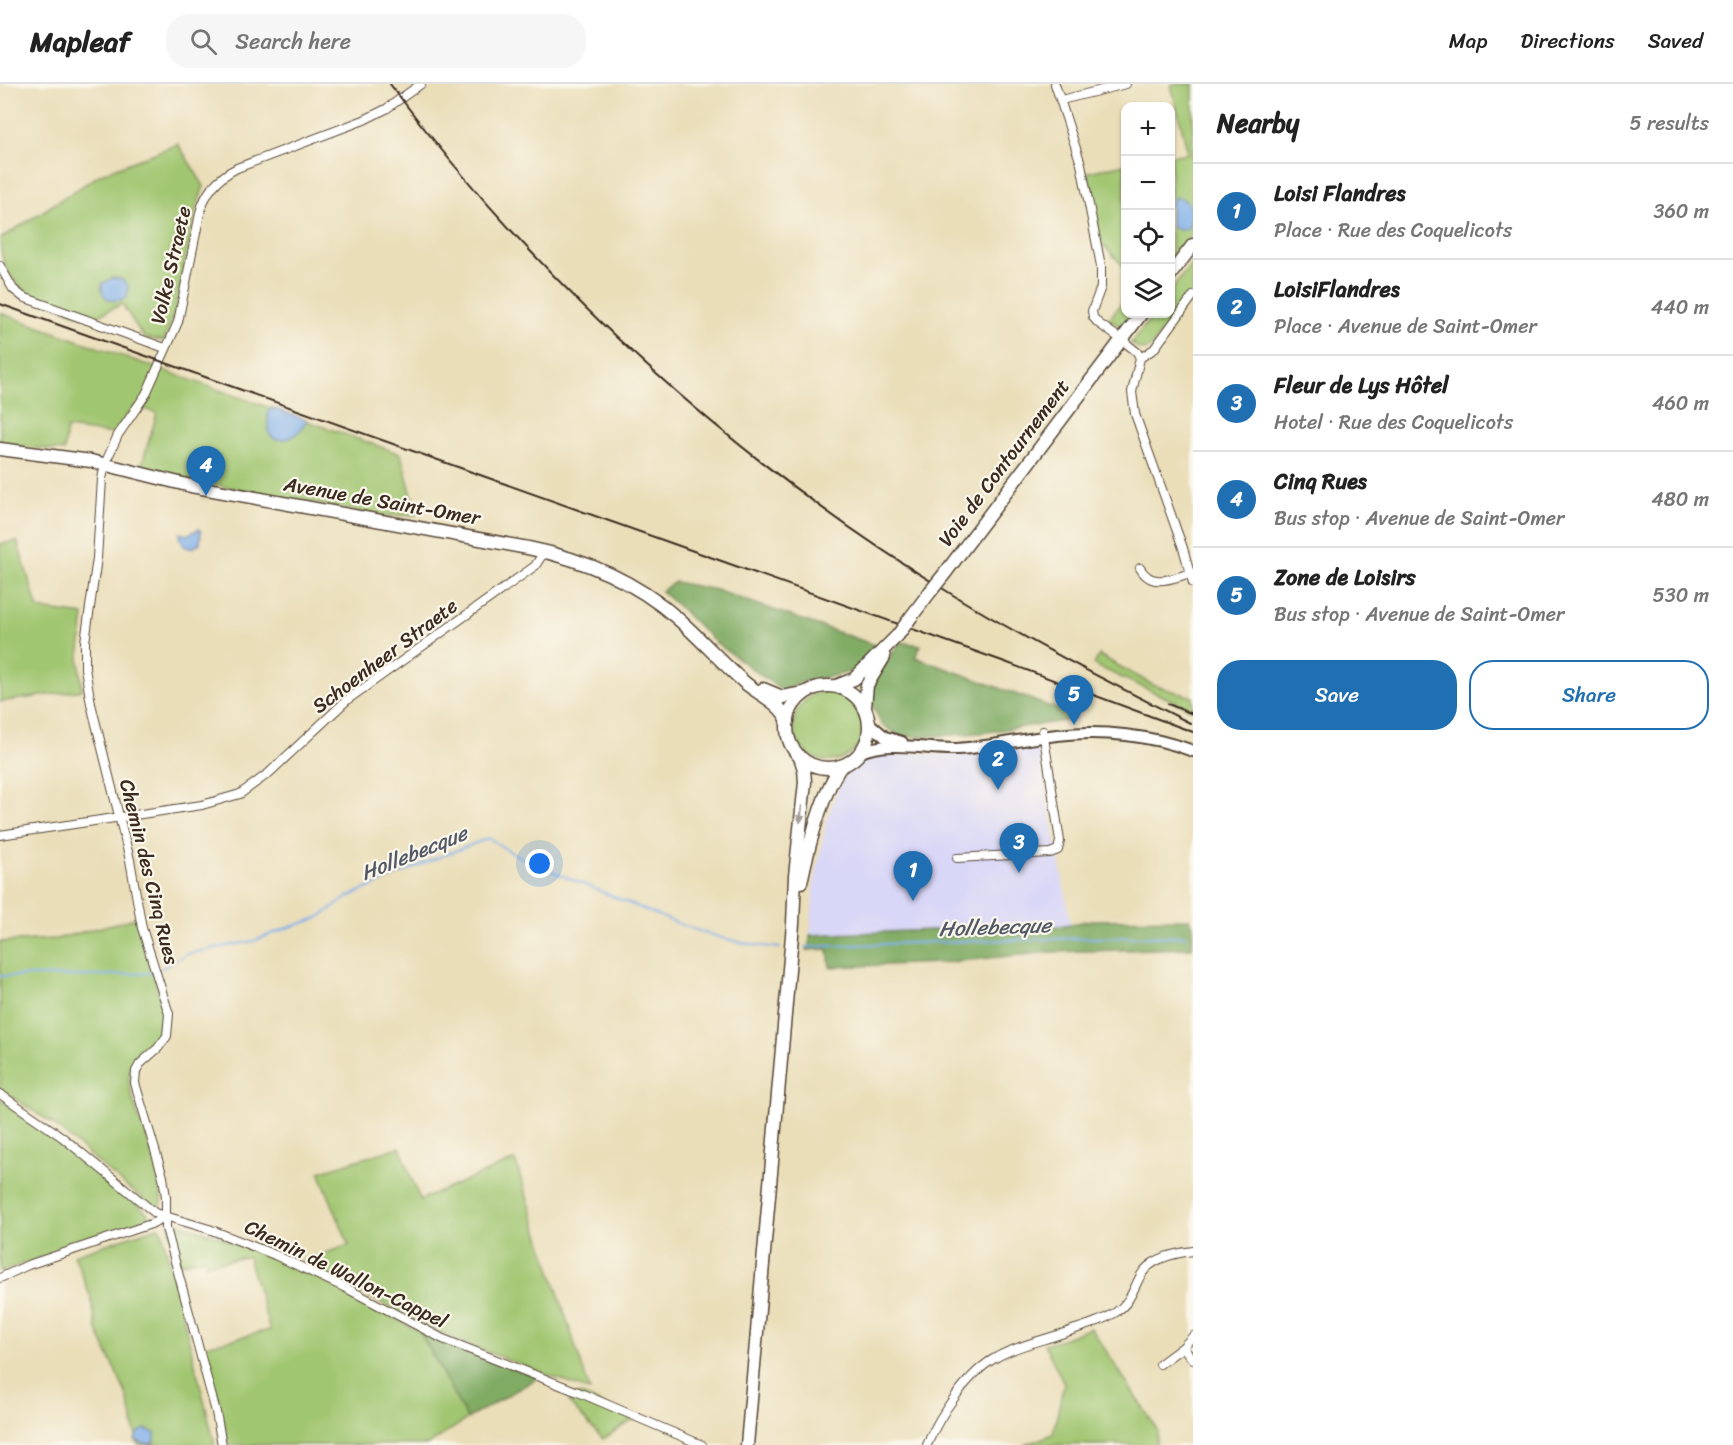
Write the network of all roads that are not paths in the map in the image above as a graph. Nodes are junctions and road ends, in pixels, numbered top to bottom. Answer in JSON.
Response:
{"nodes":[{"id":1,"x":421,"y":84,"type":"edge"},
{"id":2,"x":1055,"y":84,"type":"edge"},
{"id":3,"x":1125,"y":84,"type":"edge"},
{"id":4,"x":1060,"y":100,"type":"junction"},
{"id":5,"x":1193,"y":245,"type":"edge"},
{"id":6,"x":0,"y":266,"type":"edge"},
{"id":7,"x":1175,"y":268,"type":"edge"},
{"id":8,"x":1193,"y":296,"type":"edge"},
{"id":9,"x":1138,"y":318,"type":"edge"},
{"id":10,"x":1115,"y":336,"type":"dead end"},
{"id":11,"x":1127,"y":344,"type":"dead end"},
{"id":12,"x":165,"y":348,"type":"junction"},
{"id":13,"x":1140,"y":358,"type":"junction"},
{"id":14,"x":0,"y":449,"type":"edge"},
{"id":15,"x":105,"y":464,"type":"junction"},
{"id":16,"x":544,"y":552,"type":"junction"},
{"id":17,"x":1140,"y":568,"type":"dead end"},
{"id":18,"x":1191,"y":573,"type":"junction"},
{"id":19,"x":1193,"y":583,"type":"edge"},
{"id":20,"x":898,"y":635,"type":"junction"},
{"id":21,"x":726,"y":663,"type":"junction"},
{"id":22,"x":836,"y":686,"type":"junction"},
{"id":23,"x":805,"y":693,"type":"junction"},
{"id":24,"x":865,"y":707,"type":"junction"},
{"id":25,"x":788,"y":721,"type":"junction"},
{"id":26,"x":870,"y":724,"type":"junction"},
{"id":27,"x":1043,"y":734,"type":"junction"},
{"id":28,"x":1193,"y":749,"type":"edge"},
{"id":29,"x":861,"y":752,"type":"junction"},
{"id":30,"x":800,"y":757,"type":"junction"},
{"id":31,"x":841,"y":766,"type":"junction"},
{"id":32,"x":119,"y":817,"type":"junction"},
{"id":33,"x":0,"y":835,"type":"edge"},
{"id":34,"x":957,"y":858,"type":"dead end"},
{"id":35,"x":793,"y":924,"type":"junction"},
{"id":36,"x":0,"y":1094,"type":"edge"},
{"id":37,"x":165,"y":1217,"type":"junction"},
{"id":38,"x":1193,"y":1251,"type":"edge"},
{"id":39,"x":0,"y":1278,"type":"edge"},
{"id":40,"x":1193,"y":1336,"type":"edge"},
{"id":41,"x":1183,"y":1347,"type":"junction"},
{"id":42,"x":1193,"y":1360,"type":"edge"},
{"id":43,"x":1160,"y":1364,"type":"dead end"},
{"id":44,"x":222,"y":1445,"type":"edge"},
{"id":45,"x":702,"y":1445,"type":"edge"},
{"id":46,"x":747,"y":1445,"type":"edge"},
{"id":47,"x":927,"y":1445,"type":"edge"}],
"edges":[{"from":1,"to":12,"type":"street","name":"Volke Straete"},
{"from":2,"to":4,"type":"street"},
{"from":3,"to":4,"type":"street"},
{"from":4,"to":10,"type":"street"},
{"from":5,"to":7,"type":"main road"},
{"from":6,"to":12,"type":"street"},
{"from":8,"to":13,"type":"street"},
{"from":9,"to":20,"type":"main road","name":"Voie de Contournement","bridge":true},
{"from":11,"to":13,"type":"street"},
{"from":12,"to":15,"type":"street","name":"Volke Straete"},
{"from":13,"to":18,"type":"street"},
{"from":14,"to":15,"type":"main road","name":"Avenue de Saint-Omer"},
{"from":15,"to":16,"type":"main road","name":"Avenue de Saint-Omer"},
{"from":15,"to":32,"type":"street","name":"Chemin des Cinq Rues"},
{"from":16,"to":21,"type":"main road","name":"Avenue de Saint-Omer"},
{"from":16,"to":32,"type":"street","name":"Schoenheer Straete"},
{"from":17,"to":18,"type":"street"},
{"from":18,"to":19,"type":"street"},
{"from":20,"to":22,"type":"main road","name":"Voie de Contournement"},
{"from":20,"to":24,"type":"main road","name":"Voie de Contournement"},
{"from":21,"to":23,"type":"main road","name":"Avenue de Saint-Omer"},
{"from":21,"to":25,"type":"main road","name":"Avenue de Saint-Omer"},
{"from":22,"to":23,"type":"main road"},
{"from":22,"to":24,"type":"main road"},
{"from":23,"to":25,"type":"main road"},
{"from":24,"to":26,"type":"main road"},
{"from":25,"to":30,"type":"main road"},
{"from":26,"to":27,"type":"main road"},
{"from":26,"to":29,"type":"main road"},
{"from":27,"to":28,"type":"main road"},
{"from":27,"to":29,"type":"main road"},
{"from":27,"to":34,"type":"street"},
{"from":29,"to":31,"type":"main road"},
{"from":30,"to":31,"type":"main road"},
{"from":30,"to":35,"type":"main road","one_way":true},
{"from":31,"to":35,"type":"main road"},
{"from":32,"to":33,"type":"street","name":"Schoenheer Straete"},
{"from":32,"to":37,"type":"street","name":"Chemin des Cinq Rues"},
{"from":35,"to":46,"type":"main road"},
{"from":36,"to":37,"type":"street","name":"Chemin de Wallon-Cappel"},
{"from":37,"to":39,"type":"street"},
{"from":37,"to":44,"type":"street","name":"Chemin des Cinq Rues"},
{"from":37,"to":45,"type":"street","name":"Chemin de Wallon-Cappel"},
{"from":38,"to":47,"type":"street"},
{"from":40,"to":41,"type":"street"},
{"from":41,"to":42,"type":"street"},
{"from":41,"to":43,"type":"street"}]}
